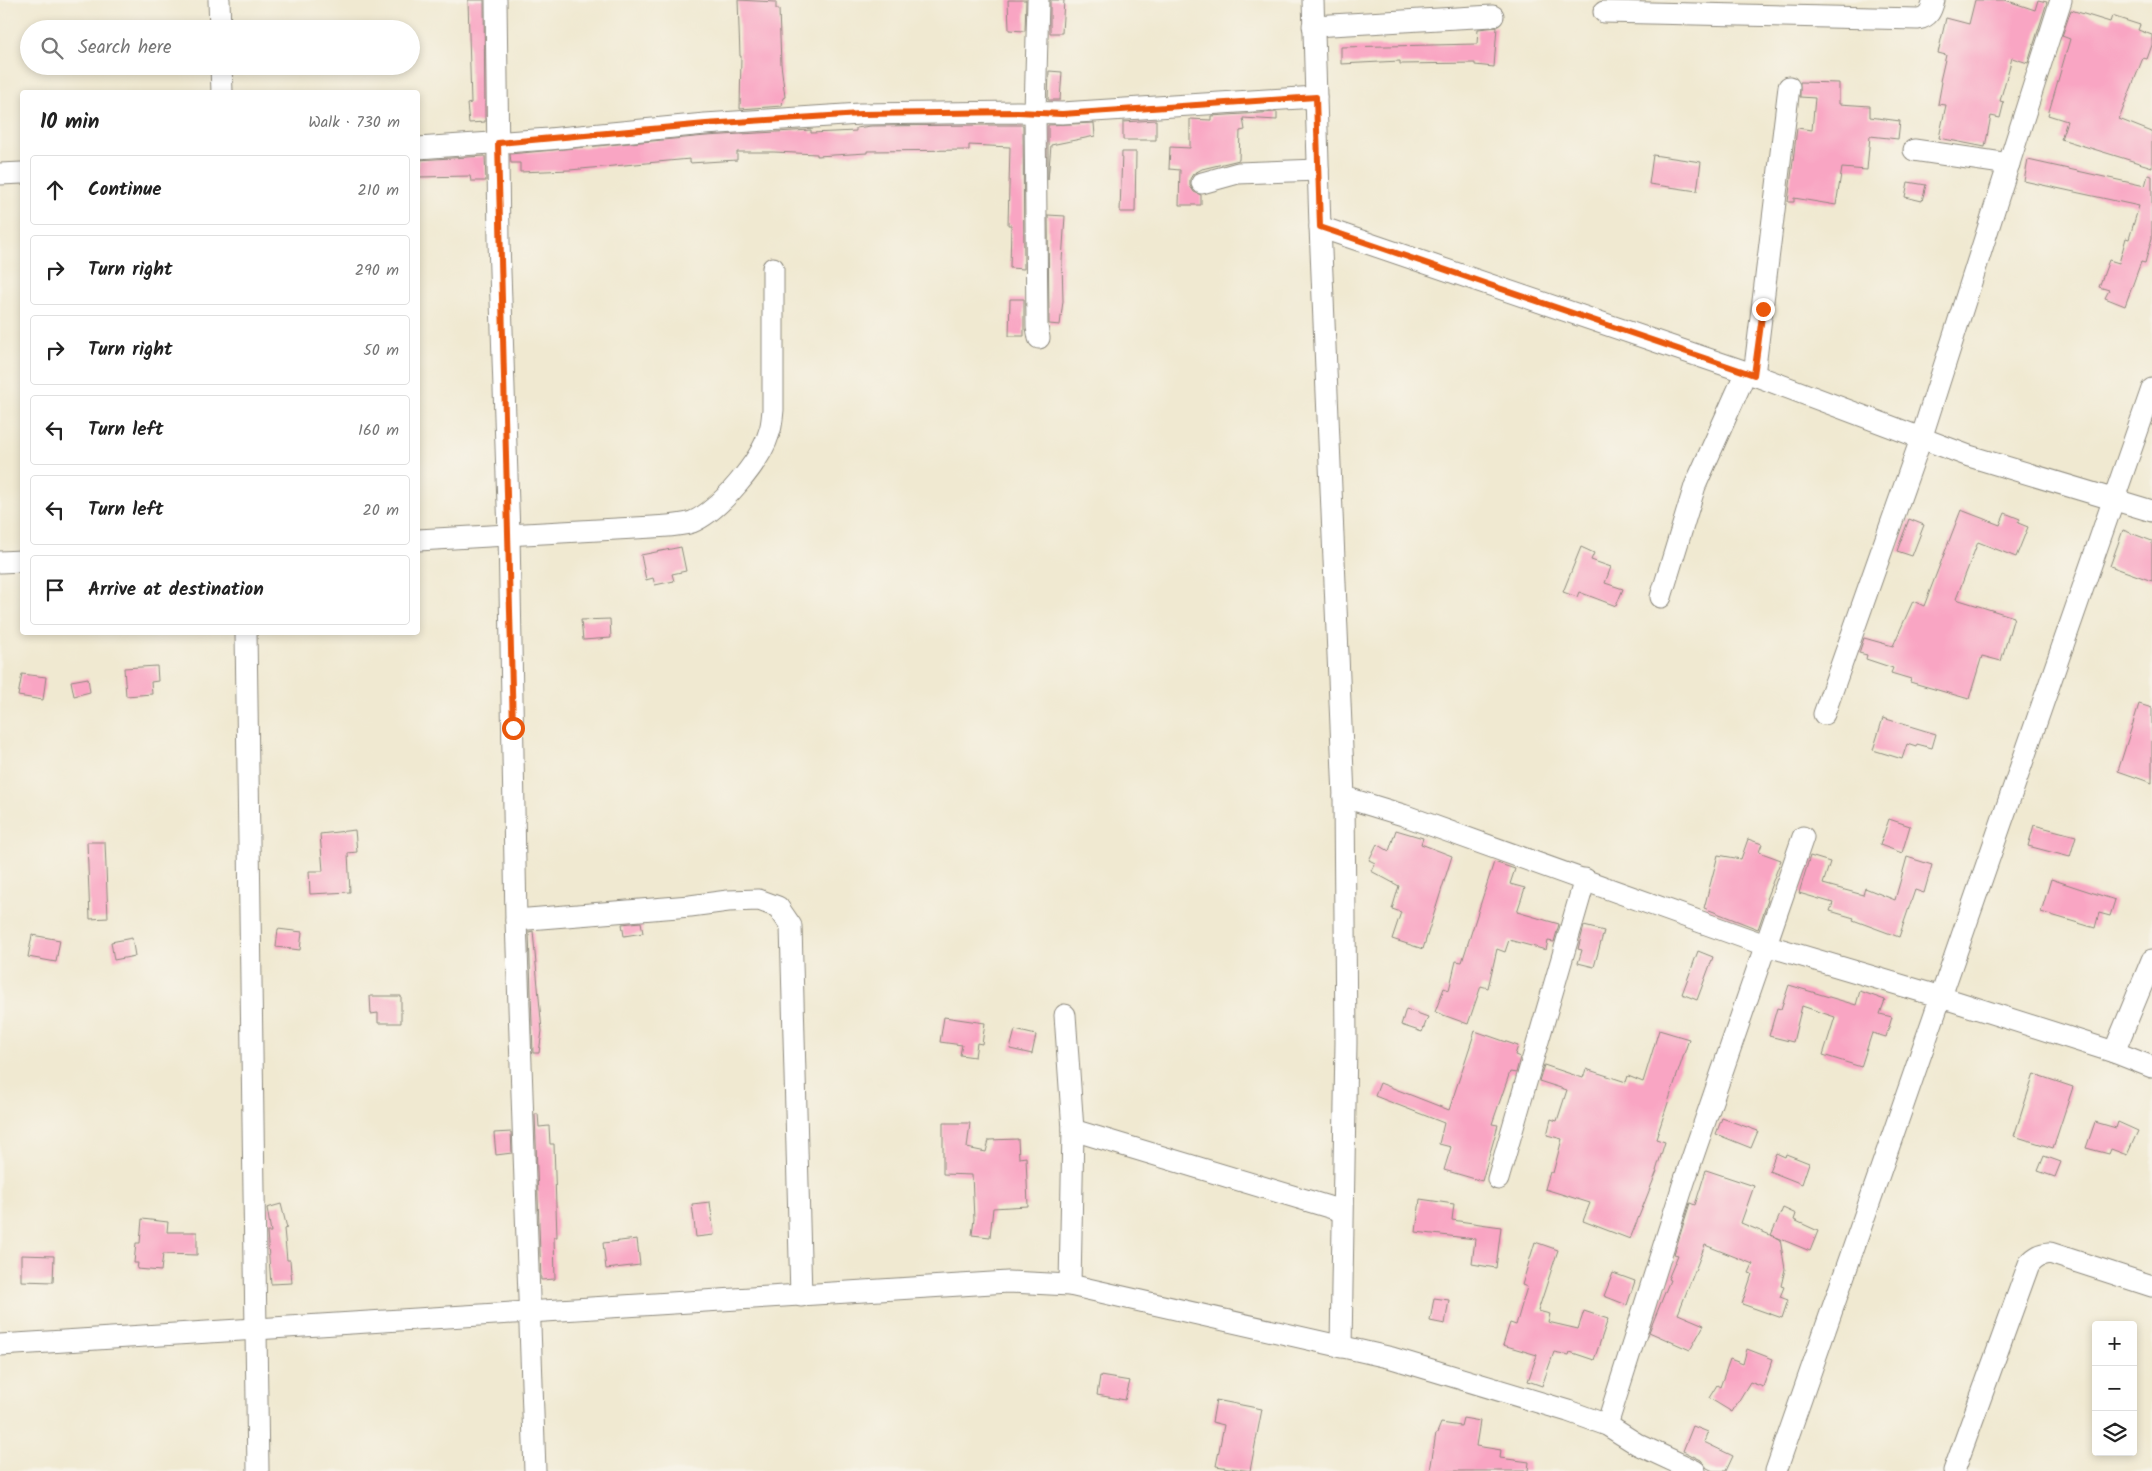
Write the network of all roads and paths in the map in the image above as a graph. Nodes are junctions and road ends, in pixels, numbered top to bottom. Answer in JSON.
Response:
{"nodes":[{"id":1,"x":219,"y":0,"type":"edge"},
{"id":2,"x":496,"y":0,"type":"edge"},
{"id":3,"x":1038,"y":0,"type":"edge"},
{"id":4,"x":1313,"y":0,"type":"edge"},
{"id":5,"x":1934,"y":0,"type":"edge"},
{"id":6,"x":2060,"y":0,"type":"edge"},
{"id":7,"x":1800,"y":8,"type":"edge"},
{"id":8,"x":1604,"y":12,"type":"dead end"},
{"id":9,"x":1493,"y":16,"type":"dead end"},
{"id":10,"x":220,"y":20,"type":"edge"},
{"id":11,"x":1314,"y":26,"type":"junction"},
{"id":12,"x":222,"y":75,"type":"edge"},
{"id":13,"x":1789,"y":87,"type":"dead end"},
{"id":14,"x":222,"y":90,"type":"edge"},
{"id":15,"x":1316,"y":97,"type":"junction"},
{"id":16,"x":1035,"y":112,"type":"junction"},
{"id":17,"x":498,"y":143,"type":"junction"},
{"id":18,"x":420,"y":148,"type":"edge"},
{"id":19,"x":1914,"y":150,"type":"dead end"},
{"id":20,"x":2009,"y":164,"type":"junction"},
{"id":21,"x":1318,"y":170,"type":"junction"},
{"id":22,"x":20,"y":173,"type":"edge"},
{"id":23,"x":0,"y":174,"type":"edge"},
{"id":24,"x":1202,"y":182,"type":"dead end"},
{"id":25,"x":1320,"y":227,"type":"junction"},
{"id":26,"x":773,"y":268,"type":"dead end"},
{"id":27,"x":1039,"y":338,"type":"dead end"},
{"id":28,"x":1750,"y":373,"type":"junction"},
{"id":29,"x":2152,"y":389,"type":"edge"},
{"id":30,"x":1922,"y":439,"type":"junction"},
{"id":31,"x":2113,"y":498,"type":"junction"},
{"id":32,"x":2152,"y":511,"type":"edge"},
{"id":33,"x":509,"y":534,"type":"junction"},
{"id":34,"x":420,"y":540,"type":"edge"},
{"id":35,"x":20,"y":561,"type":"edge"},
{"id":36,"x":0,"y":562,"type":"edge"},
{"id":37,"x":1661,"y":597,"type":"dead end"},
{"id":38,"x":246,"y":635,"type":"edge"},
{"id":39,"x":1824,"y":714,"type":"dead end"},
{"id":40,"x":1344,"y":797,"type":"junction"},
{"id":41,"x":1803,"y":836,"type":"dead end"},
{"id":42,"x":1585,"y":879,"type":"junction"},
{"id":43,"x":516,"y":920,"type":"junction"},
{"id":44,"x":1765,"y":945,"type":"junction"},
{"id":45,"x":2152,"y":960,"type":"edge"},
{"id":46,"x":1940,"y":997,"type":"junction"},
{"id":47,"x":1065,"y":1015,"type":"dead end"},
{"id":48,"x":2114,"y":1052,"type":"junction"},
{"id":49,"x":2152,"y":1067,"type":"edge"},
{"id":50,"x":1073,"y":1130,"type":"junction"},
{"id":51,"x":1498,"y":1179,"type":"dead end"},
{"id":52,"x":1342,"y":1211,"type":"junction"},
{"id":53,"x":1070,"y":1284,"type":"junction"},
{"id":54,"x":2152,"y":1286,"type":"edge"},
{"id":55,"x":801,"y":1296,"type":"junction"},
{"id":56,"x":530,"y":1310,"type":"junction"},
{"id":57,"x":257,"y":1329,"type":"junction"},
{"id":58,"x":0,"y":1345,"type":"edge"},
{"id":59,"x":1341,"y":1347,"type":"junction"},
{"id":60,"x":1607,"y":1425,"type":"junction"},
{"id":61,"x":258,"y":1471,"type":"edge"},
{"id":62,"x":535,"y":1471,"type":"edge"},
{"id":63,"x":1695,"y":1471,"type":"edge"},
{"id":64,"x":1776,"y":1471,"type":"edge"},
{"id":65,"x":1954,"y":1471,"type":"edge"}],
"edges":[{"from":1,"to":10,"type":"street"},
{"from":2,"to":17,"type":"street"},
{"from":3,"to":16,"type":"street"},
{"from":4,"to":11,"type":"street"},
{"from":5,"to":7,"type":"street"},
{"from":6,"to":20,"type":"street"},
{"from":7,"to":8,"type":"street"},
{"from":9,"to":11,"type":"street"},
{"from":11,"to":15,"type":"street"},
{"from":12,"to":14,"type":"street"},
{"from":13,"to":28,"type":"street"},
{"from":15,"to":16,"type":"street"},
{"from":15,"to":21,"type":"street"},
{"from":16,"to":17,"type":"street"},
{"from":16,"to":27,"type":"street"},
{"from":17,"to":18,"type":"street"},
{"from":17,"to":33,"type":"street"},
{"from":19,"to":20,"type":"street"},
{"from":20,"to":30,"type":"street"},
{"from":21,"to":24,"type":"street"},
{"from":21,"to":25,"type":"street"},
{"from":22,"to":23,"type":"street"},
{"from":25,"to":28,"type":"street"},
{"from":25,"to":40,"type":"street"},
{"from":26,"to":33,"type":"street"},
{"from":28,"to":30,"type":"street"},
{"from":28,"to":37,"type":"street"},
{"from":29,"to":31,"type":"street"},
{"from":30,"to":31,"type":"street"},
{"from":30,"to":39,"type":"street"},
{"from":31,"to":32,"type":"street"},
{"from":31,"to":46,"type":"street"},
{"from":33,"to":34,"type":"street"},
{"from":33,"to":43,"type":"street"},
{"from":35,"to":36,"type":"street"},
{"from":38,"to":57,"type":"street"},
{"from":40,"to":42,"type":"street"},
{"from":40,"to":52,"type":"street"},
{"from":41,"to":44,"type":"street"},
{"from":42,"to":44,"type":"street"},
{"from":42,"to":51,"type":"street"},
{"from":43,"to":55,"type":"street"},
{"from":43,"to":56,"type":"street"},
{"from":44,"to":46,"type":"street"},
{"from":44,"to":60,"type":"street"},
{"from":45,"to":48,"type":"street"},
{"from":46,"to":48,"type":"street"},
{"from":46,"to":64,"type":"street"},
{"from":47,"to":50,"type":"street"},
{"from":48,"to":49,"type":"street"},
{"from":50,"to":52,"type":"street"},
{"from":50,"to":53,"type":"street"},
{"from":52,"to":59,"type":"street"},
{"from":53,"to":55,"type":"street"},
{"from":53,"to":59,"type":"street"},
{"from":54,"to":65,"type":"street"},
{"from":55,"to":56,"type":"street"},
{"from":56,"to":57,"type":"street"},
{"from":56,"to":62,"type":"street"},
{"from":57,"to":58,"type":"street"},
{"from":57,"to":61,"type":"street"},
{"from":59,"to":60,"type":"street"},
{"from":60,"to":63,"type":"street"}]}
